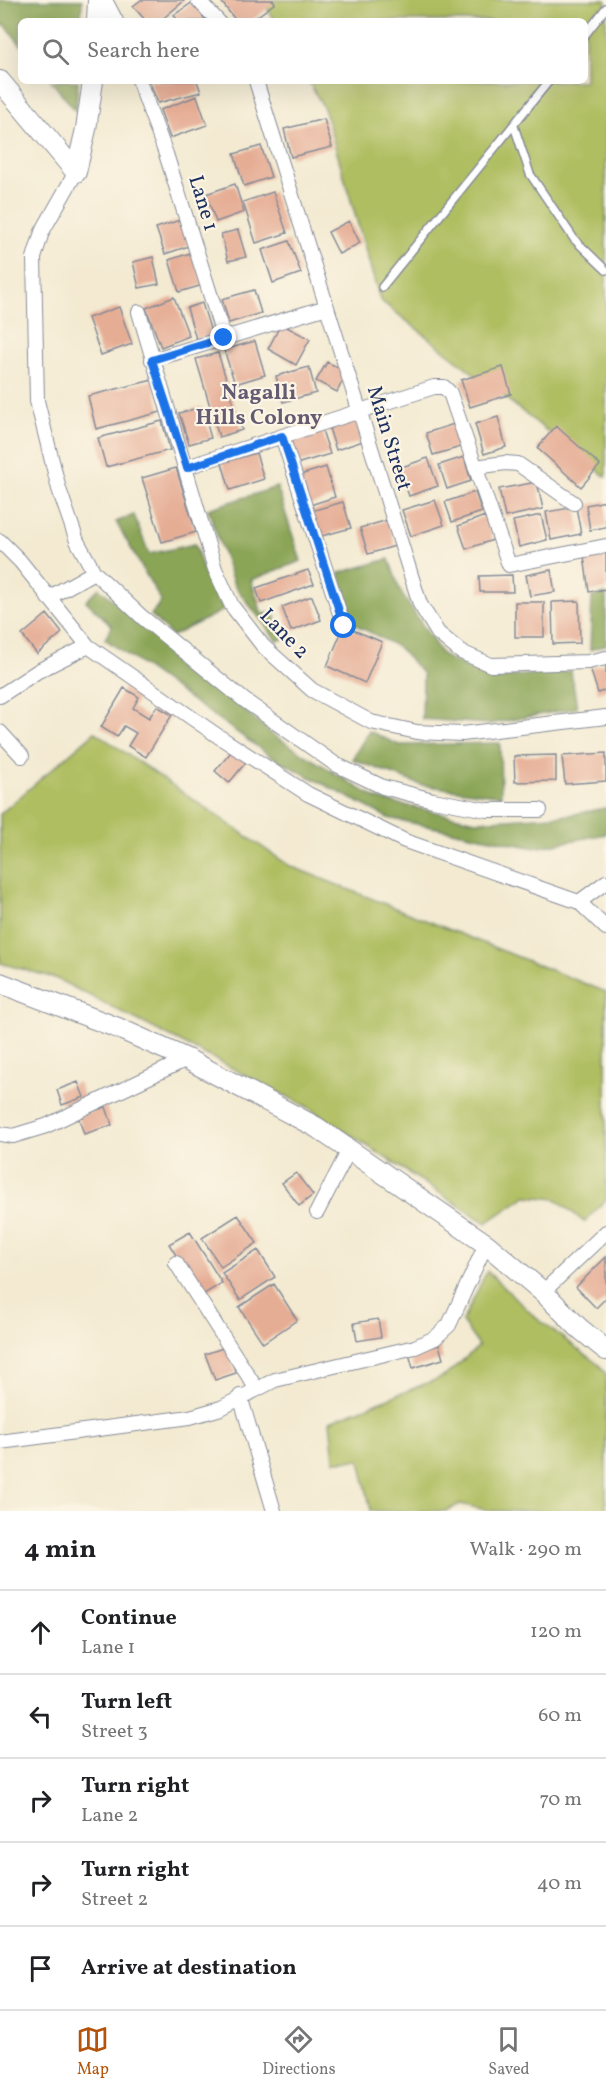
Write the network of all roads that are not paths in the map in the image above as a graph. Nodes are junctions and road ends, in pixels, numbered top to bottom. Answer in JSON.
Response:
{"nodes":[{"id":1,"x":99,"y":0,"type":"edge"},
{"id":2,"x":105,"y":0,"type":"edge"},
{"id":3,"x":198,"y":0,"type":"edge"},
{"id":4,"x":606,"y":8,"type":"edge"},
{"id":5,"x":97,"y":18,"type":"edge"},
{"id":6,"x":114,"y":18,"type":"edge"},
{"id":7,"x":215,"y":18,"type":"edge"},
{"id":8,"x":588,"y":31,"type":"edge"},
{"id":9,"x":0,"y":81,"type":"edge"},
{"id":10,"x":93,"y":84,"type":"edge"},
{"id":11,"x":140,"y":84,"type":"edge"},
{"id":12,"x":257,"y":84,"type":"edge"},
{"id":13,"x":547,"y":84,"type":"edge"},
{"id":14,"x":514,"y":126,"type":"junction"},
{"id":15,"x":76,"y":172,"type":"junction"},
{"id":16,"x":606,"y":270,"type":"edge"},
{"id":17,"x":382,"y":287,"type":"dead end"},
{"id":18,"x":327,"y":307,"type":"junction"},
{"id":19,"x":139,"y":312,"type":"dead end"},
{"id":20,"x":224,"y":338,"type":"junction"},
{"id":21,"x":152,"y":360,"type":"junction"},
{"id":22,"x":360,"y":409,"type":"junction"},
{"id":23,"x":282,"y":436,"type":"junction"},
{"id":24,"x":475,"y":467,"type":"junction"},
{"id":25,"x":187,"y":468,"type":"junction"},
{"id":26,"x":574,"y":503,"type":"dead end"},
{"id":27,"x":0,"y":541,"type":"edge"},
{"id":28,"x":606,"y":546,"type":"edge"},
{"id":29,"x":94,"y":572,"type":"junction"},
{"id":30,"x":48,"y":598,"type":"junction"},
{"id":31,"x":344,"y":626,"type":"dead end"},
{"id":32,"x":88,"y":646,"type":"junction"},
{"id":33,"x":606,"y":658,"type":"edge"},
{"id":34,"x":0,"y":696,"type":"edge"},
{"id":35,"x":606,"y":717,"type":"edge"},
{"id":36,"x":0,"y":732,"type":"edge"},
{"id":37,"x":22,"y":756,"type":"dead end"},
{"id":38,"x":540,"y":810,"type":"dead end"},
{"id":39,"x":606,"y":882,"type":"edge"},
{"id":40,"x":579,"y":902,"type":"junction"},
{"id":41,"x":606,"y":928,"type":"edge"},
{"id":42,"x":0,"y":983,"type":"edge"},
{"id":43,"x":188,"y":1059,"type":"junction"},
{"id":44,"x":0,"y":1134,"type":"edge"},
{"id":45,"x":349,"y":1150,"type":"junction"},
{"id":46,"x":317,"y":1212,"type":"dead end"},
{"id":47,"x":606,"y":1232,"type":"edge"},
{"id":48,"x":486,"y":1244,"type":"junction"},
{"id":49,"x":176,"y":1263,"type":"dead end"},
{"id":50,"x":543,"y":1292,"type":"junction"},
{"id":51,"x":606,"y":1350,"type":"edge"},
{"id":52,"x":256,"y":1388,"type":"junction"},
{"id":53,"x":240,"y":1396,"type":"junction"},
{"id":54,"x":0,"y":1442,"type":"edge"},
{"id":55,"x":274,"y":1511,"type":"edge"}],
"edges":[{"from":1,"to":5,"type":"street"},
{"from":2,"to":6,"type":"street"},
{"from":3,"to":7,"type":"street"},
{"from":4,"to":8,"type":"lane"},
{"from":9,"to":15,"type":"street"},
{"from":10,"to":15,"type":"street"},
{"from":11,"to":20,"type":"street","name":"Lane 1"},
{"from":12,"to":18,"type":"street","name":"Main Street"},
{"from":13,"to":14,"type":"lane"},
{"from":14,"to":16,"type":"lane"},
{"from":14,"to":17,"type":"lane"},
{"from":15,"to":29,"type":"street"},
{"from":18,"to":20,"type":"street"},
{"from":18,"to":22,"type":"street","name":"Main Street"},
{"from":19,"to":21,"type":"street","name":"Lane 2"},
{"from":20,"to":21,"type":"street"},
{"from":21,"to":25,"type":"street","name":"Lane 2"},
{"from":22,"to":23,"type":"street"},
{"from":22,"to":24,"type":"street"},
{"from":22,"to":33,"type":"street","name":"Main Street"},
{"from":23,"to":25,"type":"street"},
{"from":23,"to":31,"type":"street"},
{"from":24,"to":26,"type":"street"},
{"from":24,"to":28,"type":"street"},
{"from":25,"to":35,"type":"street","name":"Lane 2"},
{"from":27,"to":30,"type":"street"},
{"from":29,"to":30,"type":"street"},
{"from":29,"to":38,"type":"street"},
{"from":30,"to":32,"type":"street"},
{"from":32,"to":34,"type":"street"},
{"from":32,"to":40,"type":"street"},
{"from":36,"to":37,"type":"street"},
{"from":39,"to":40,"type":"street"},
{"from":40,"to":41,"type":"street"},
{"from":42,"to":43,"type":"street"},
{"from":43,"to":44,"type":"street"},
{"from":43,"to":45,"type":"street"},
{"from":45,"to":46,"type":"street"},
{"from":45,"to":48,"type":"street"},
{"from":47,"to":50,"type":"street"},
{"from":48,"to":50,"type":"street"},
{"from":48,"to":52,"type":"street"},
{"from":49,"to":52,"type":"street"},
{"from":50,"to":51,"type":"street"},
{"from":52,"to":53,"type":"street"},
{"from":53,"to":54,"type":"street"},
{"from":53,"to":55,"type":"street"}]}
